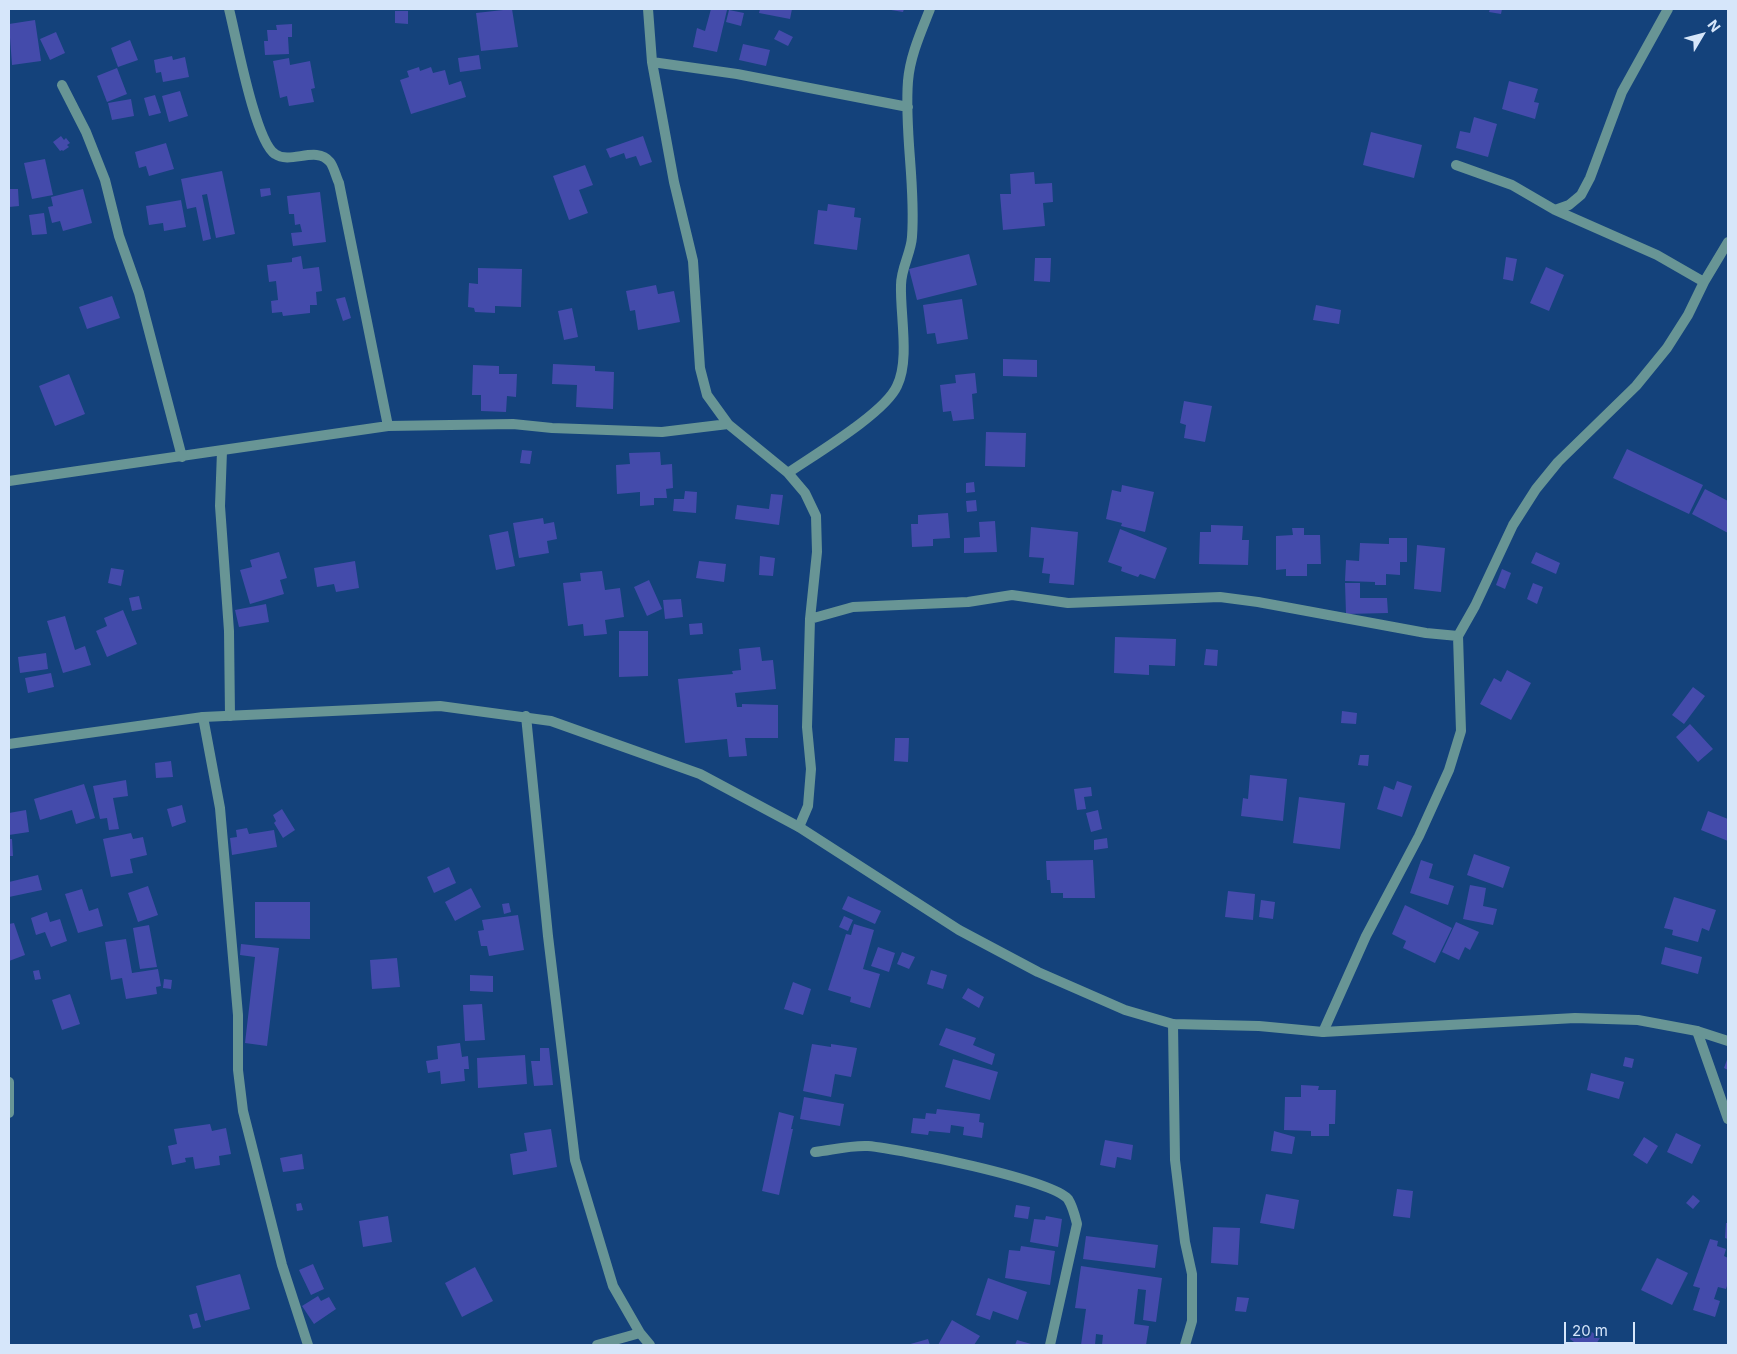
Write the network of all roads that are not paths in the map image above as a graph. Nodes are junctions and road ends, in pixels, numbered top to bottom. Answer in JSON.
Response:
{"nodes":[{"id":1,"x":229,"y":9,"type":"edge"},
{"id":2,"x":648,"y":9,"type":"edge"},
{"id":3,"x":930,"y":9,"type":"edge"},
{"id":4,"x":1668,"y":9,"type":"edge"},
{"id":5,"x":652,"y":62,"type":"junction"},
{"id":6,"x":62,"y":85,"type":"dead end"},
{"id":7,"x":908,"y":107,"type":"junction"},
{"id":8,"x":1456,"y":165,"type":"dead end"},
{"id":9,"x":1555,"y":210,"type":"junction"},
{"id":10,"x":1728,"y":242,"type":"edge"},
{"id":11,"x":1704,"y":282,"type":"junction"},
{"id":12,"x":728,"y":424,"type":"junction"},
{"id":13,"x":388,"y":426,"type":"junction"},
{"id":14,"x":222,"y":451,"type":"junction"},
{"id":15,"x":182,"y":457,"type":"junction"},
{"id":16,"x":788,"y":473,"type":"junction"},
{"id":17,"x":9,"y":481,"type":"edge"},
{"id":18,"x":810,"y":619,"type":"junction"},
{"id":19,"x":1458,"y":636,"type":"junction"},
{"id":20,"x":230,"y":716,"type":"junction"},
{"id":21,"x":526,"y":716,"type":"junction"},
{"id":22,"x":203,"y":717,"type":"junction"},
{"id":23,"x":9,"y":744,"type":"edge"},
{"id":24,"x":799,"y":827,"type":"junction"},
{"id":25,"x":1173,"y":1024,"type":"junction"},
{"id":26,"x":1697,"y":1031,"type":"junction"},
{"id":27,"x":1323,"y":1032,"type":"junction"},
{"id":28,"x":1728,"y":1041,"type":"edge"},
{"id":29,"x":9,"y":1082,"type":"edge"},
{"id":30,"x":9,"y":1113,"type":"edge"},
{"id":31,"x":1728,"y":1119,"type":"edge"},
{"id":32,"x":815,"y":1152,"type":"dead end"},
{"id":33,"x":640,"y":1334,"type":"junction"},
{"id":34,"x":308,"y":1345,"type":"edge"},
{"id":35,"x":597,"y":1345,"type":"edge"},
{"id":36,"x":650,"y":1345,"type":"edge"},
{"id":37,"x":1050,"y":1345,"type":"edge"},
{"id":38,"x":1185,"y":1345,"type":"edge"}],
"edges":[{"from":1,"to":13,"type":"street"},
{"from":2,"to":5,"type":"street"},
{"from":3,"to":7,"type":"street"},
{"from":4,"to":9,"type":"street"},
{"from":5,"to":7,"type":"street"},
{"from":5,"to":12,"type":"street"},
{"from":6,"to":15,"type":"street"},
{"from":7,"to":16,"type":"street"},
{"from":8,"to":9,"type":"street"},
{"from":9,"to":11,"type":"street"},
{"from":10,"to":11,"type":"street"},
{"from":11,"to":19,"type":"street"},
{"from":12,"to":13,"type":"street"},
{"from":12,"to":16,"type":"street"},
{"from":13,"to":14,"type":"street"},
{"from":14,"to":15,"type":"street"},
{"from":14,"to":20,"type":"street"},
{"from":15,"to":17,"type":"street"},
{"from":16,"to":18,"type":"street"},
{"from":18,"to":19,"type":"street"},
{"from":18,"to":24,"type":"street"},
{"from":19,"to":27,"type":"street"},
{"from":20,"to":21,"type":"street"},
{"from":20,"to":22,"type":"street"},
{"from":21,"to":24,"type":"street"},
{"from":21,"to":33,"type":"street"},
{"from":22,"to":23,"type":"street"},
{"from":22,"to":34,"type":"street"},
{"from":24,"to":25,"type":"street"},
{"from":25,"to":27,"type":"street"},
{"from":25,"to":38,"type":"street"},
{"from":26,"to":27,"type":"street"},
{"from":26,"to":28,"type":"street"},
{"from":26,"to":31,"type":"street"},
{"from":29,"to":30,"type":"street"},
{"from":32,"to":37,"type":"street"},
{"from":33,"to":35,"type":"street"},
{"from":33,"to":36,"type":"street"}]}
